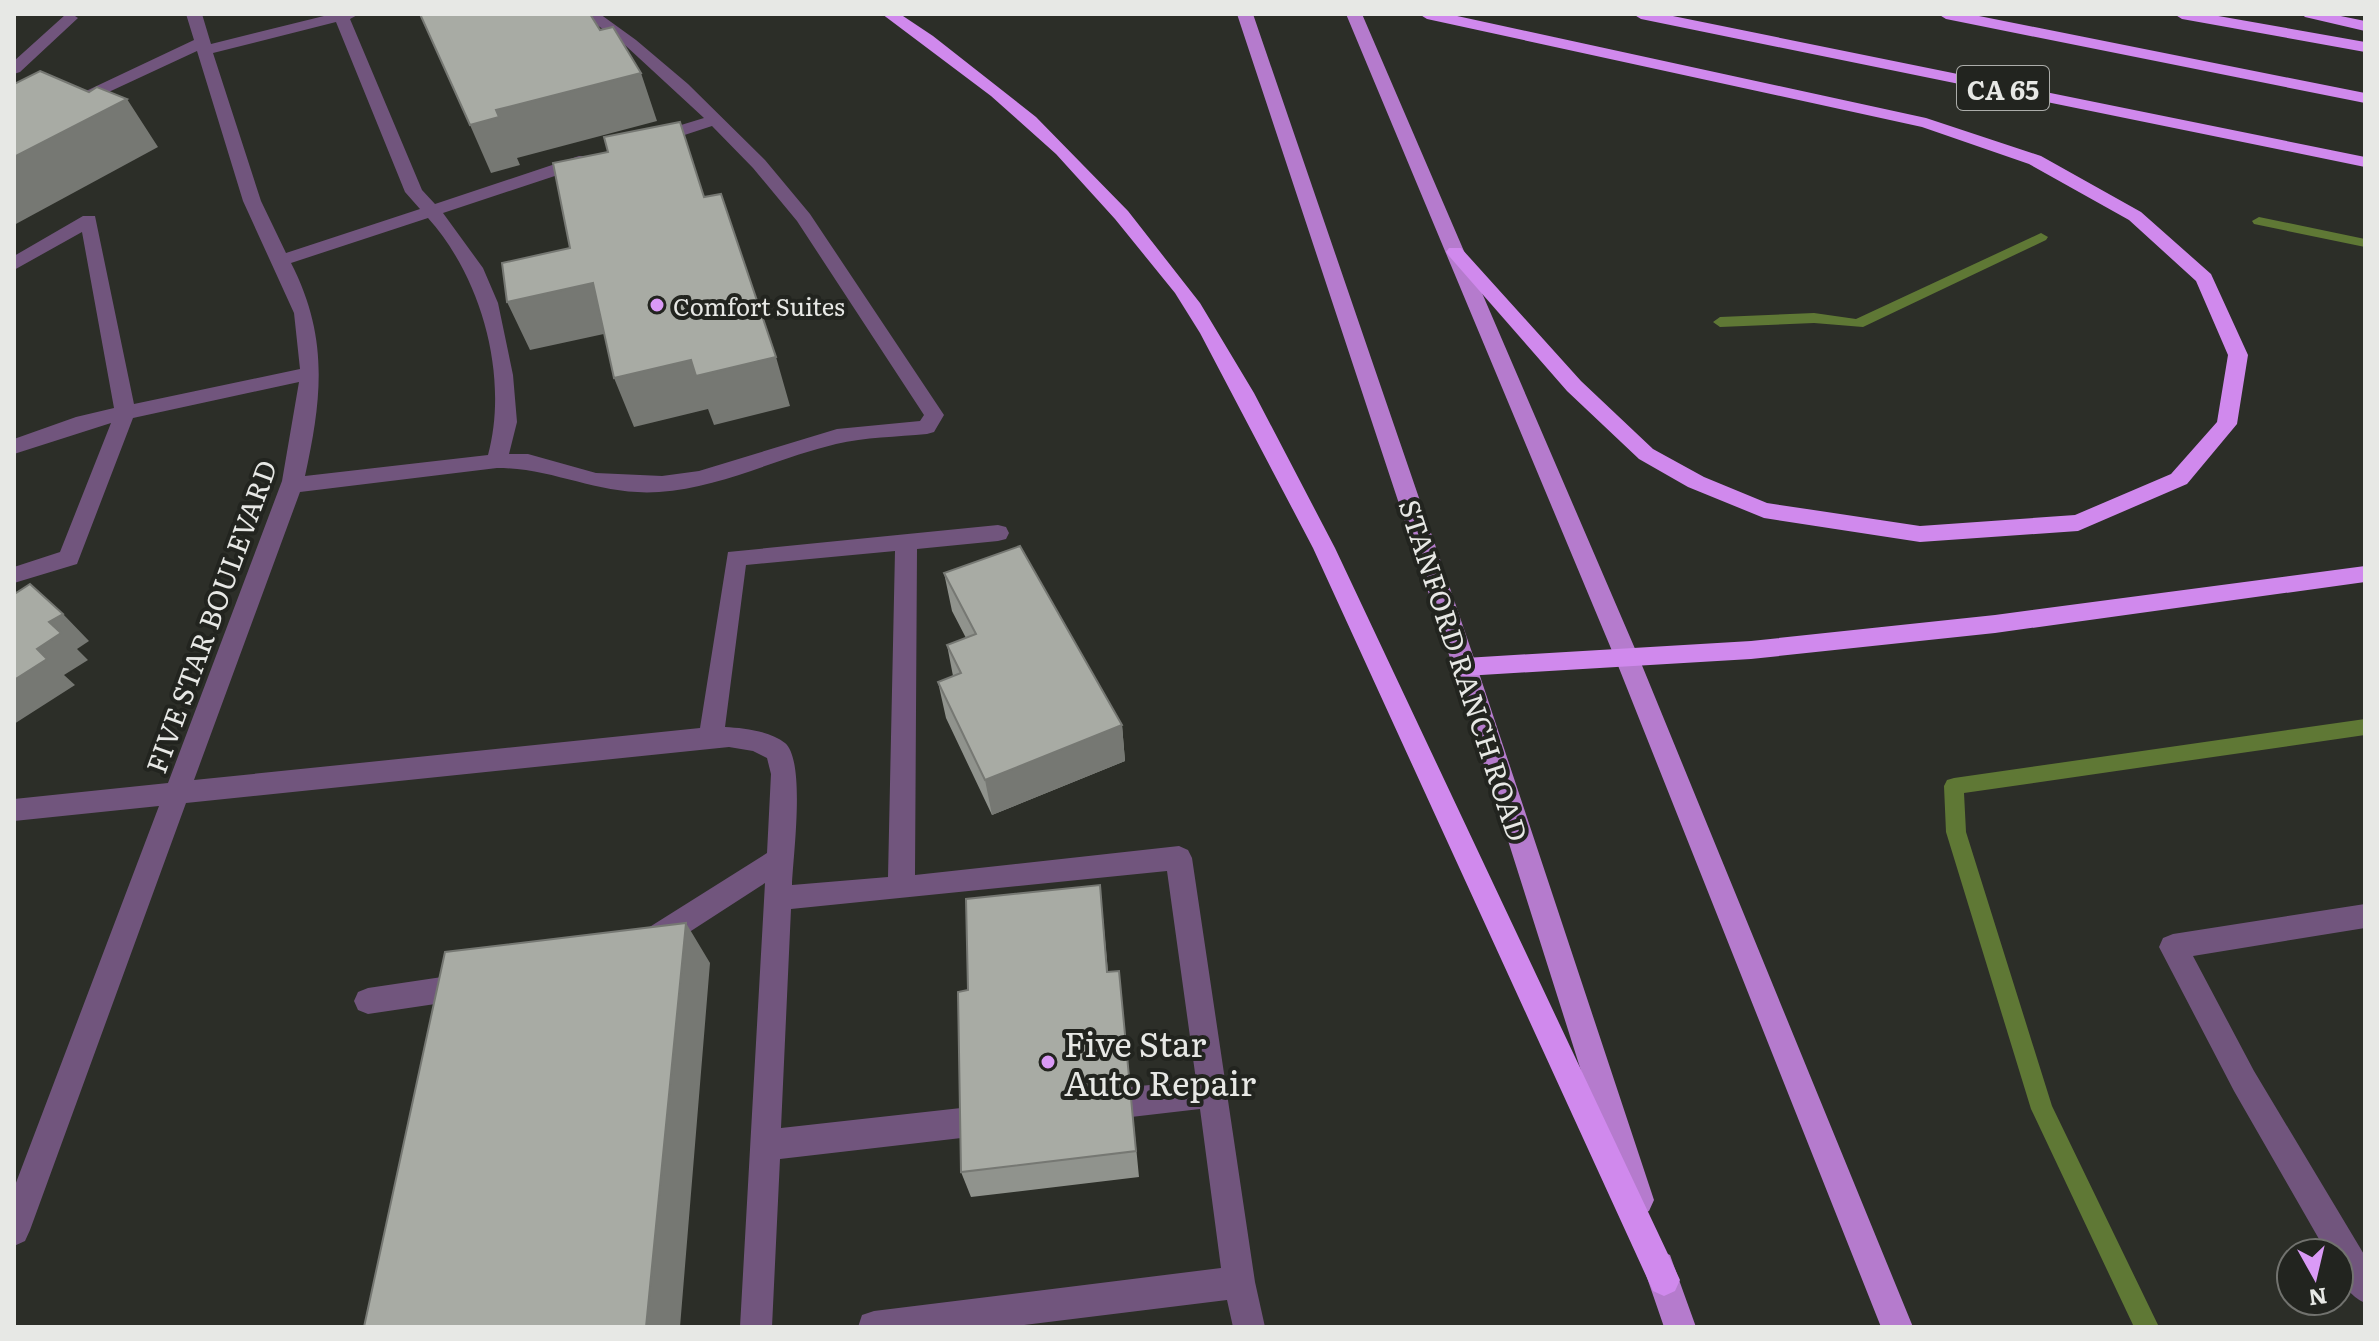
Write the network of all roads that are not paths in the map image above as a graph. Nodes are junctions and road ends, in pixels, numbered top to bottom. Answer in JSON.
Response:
{"nodes":[{"id":1,"x":194,"y":14,"type":"edge"},
{"id":2,"x":590,"y":14,"type":"edge"},
{"id":3,"x":890,"y":14,"type":"edge"},
{"id":4,"x":1245,"y":14,"type":"edge"},
{"id":5,"x":1354,"y":14,"type":"edge"},
{"id":6,"x":1427,"y":14,"type":"edge"},
{"id":7,"x":1641,"y":14,"type":"edge"},
{"id":8,"x":1946,"y":14,"type":"edge"},
{"id":9,"x":2182,"y":14,"type":"edge"},
{"id":10,"x":2310,"y":14,"type":"edge"},
{"id":11,"x":344,"y":15,"type":"edge"},
{"id":12,"x":70,"y":18,"type":"dead end"},
{"id":13,"x":2365,"y":26,"type":"edge"},
{"id":14,"x":204,"y":46,"type":"junction"},
{"id":15,"x":2365,"y":47,"type":"edge"},
{"id":16,"x":14,"y":69,"type":"edge"},
{"id":17,"x":2365,"y":98,"type":"edge"},
{"id":18,"x":716,"y":120,"type":"junction"},
{"id":19,"x":19,"y":123,"type":"edge"},
{"id":20,"x":640,"y":143,"type":"edge"},
{"id":21,"x":610,"y":153,"type":"edge"},
{"id":22,"x":2365,"y":162,"type":"edge"},
{"id":23,"x":431,"y":210,"type":"junction"},
{"id":24,"x":1455,"y":252,"type":"junction"},
{"id":25,"x":280,"y":261,"type":"junction"},
{"id":26,"x":14,"y":264,"type":"edge"},
{"id":27,"x":310,"y":373,"type":"junction"},
{"id":28,"x":125,"y":413,"type":"junction"},
{"id":29,"x":14,"y":447,"type":"edge"},
{"id":30,"x":497,"y":461,"type":"junction"},
{"id":31,"x":292,"y":485,"type":"junction"},
{"id":32,"x":998,"y":533,"type":"dead end"},
{"id":33,"x":906,"y":542,"type":"junction"},
{"id":34,"x":2365,"y":574,"type":"edge"},
{"id":35,"x":14,"y":575,"type":"edge"},
{"id":36,"x":1627,"y":658,"type":"junction"},
{"id":37,"x":1465,"y":667,"type":"junction"},
{"id":38,"x":711,"y":737,"type":"junction"},
{"id":39,"x":179,"y":793,"type":"junction"},
{"id":40,"x":14,"y":810,"type":"edge"},
{"id":41,"x":780,"y":859,"type":"junction"},
{"id":42,"x":901,"y":888,"type":"junction"},
{"id":43,"x":778,"y":898,"type":"junction"},
{"id":44,"x":2365,"y":916,"type":"edge"},
{"id":45,"x":627,"y":956,"type":"edge"},
{"id":46,"x":488,"y":983,"type":"edge"},
{"id":47,"x":368,"y":1001,"type":"dead end"},
{"id":48,"x":1213,"y":1093,"type":"junction"},
{"id":49,"x":1131,"y":1102,"type":"edge"},
{"id":50,"x":970,"y":1122,"type":"edge"},
{"id":51,"x":765,"y":1145,"type":"junction"},
{"id":52,"x":14,"y":1230,"type":"edge"},
{"id":53,"x":1664,"y":1280,"type":"junction"},
{"id":54,"x":1239,"y":1282,"type":"junction"},
{"id":55,"x":2365,"y":1287,"type":"edge"},
{"id":56,"x":756,"y":1327,"type":"edge"},
{"id":57,"x":874,"y":1327,"type":"edge"},
{"id":58,"x":1249,"y":1327,"type":"edge"},
{"id":59,"x":1680,"y":1327,"type":"edge"},
{"id":60,"x":1897,"y":1327,"type":"edge"}],
"edges":[{"from":1,"to":14,"type":"street","name":"FIVE STAR BOULEVARD"},
{"from":2,"to":18,"type":"street"},
{"from":3,"to":53,"type":"highway"},
{"from":4,"to":37,"type":"main road","name":"STANFORD RANCH ROAD"},
{"from":5,"to":24,"type":"main road"},
{"from":6,"to":24,"type":"highway"},
{"from":7,"to":22,"type":"highway","number":"CA 65"},
{"from":8,"to":17,"type":"highway","number":"CA 65"},
{"from":9,"to":15,"type":"highway"},
{"from":10,"to":13,"type":"highway"},
{"from":11,"to":14,"type":"street"},
{"from":11,"to":23,"type":"street"},
{"from":12,"to":16,"type":"street"},
{"from":14,"to":19,"type":"street"},
{"from":14,"to":25,"type":"street","name":"FIVE STAR BOULEVARD"},
{"from":18,"to":20,"type":"street"},
{"from":18,"to":30,"type":"street"},
{"from":21,"to":23,"type":"street"},
{"from":23,"to":25,"type":"street"},
{"from":23,"to":30,"type":"street"},
{"from":24,"to":36,"type":"main road"},
{"from":25,"to":27,"type":"street","name":"FIVE STAR BOULEVARD"},
{"from":26,"to":28,"type":"street"},
{"from":27,"to":28,"type":"street"},
{"from":27,"to":31,"type":"street","name":"FIVE STAR BOULEVARD"},
{"from":28,"to":29,"type":"street"},
{"from":28,"to":35,"type":"street"},
{"from":30,"to":31,"type":"street"},
{"from":31,"to":39,"type":"street","name":"FIVE STAR BOULEVARD"},
{"from":32,"to":33,"type":"street"},
{"from":33,"to":38,"type":"street"},
{"from":33,"to":42,"type":"street"},
{"from":34,"to":36,"type":"highway"},
{"from":36,"to":37,"type":"highway"},
{"from":36,"to":60,"type":"main road"},
{"from":37,"to":53,"type":"main road","name":"STANFORD RANCH ROAD"},
{"from":38,"to":39,"type":"street"},
{"from":38,"to":41,"type":"street"},
{"from":39,"to":40,"type":"street"},
{"from":39,"to":52,"type":"street","name":"FIVE STAR BOULEVARD"},
{"from":41,"to":43,"type":"street"},
{"from":41,"to":45,"type":"street"},
{"from":42,"to":43,"type":"street"},
{"from":42,"to":48,"type":"street"},
{"from":43,"to":51,"type":"street"},
{"from":44,"to":55,"type":"street"},
{"from":46,"to":47,"type":"street"},
{"from":48,"to":49,"type":"street"},
{"from":48,"to":54,"type":"street"},
{"from":50,"to":51,"type":"street"},
{"from":51,"to":56,"type":"street"},
{"from":53,"to":59,"type":"main road","name":"STANFORD RANCH ROAD"},
{"from":54,"to":57,"type":"street"},
{"from":54,"to":58,"type":"street"}]}
